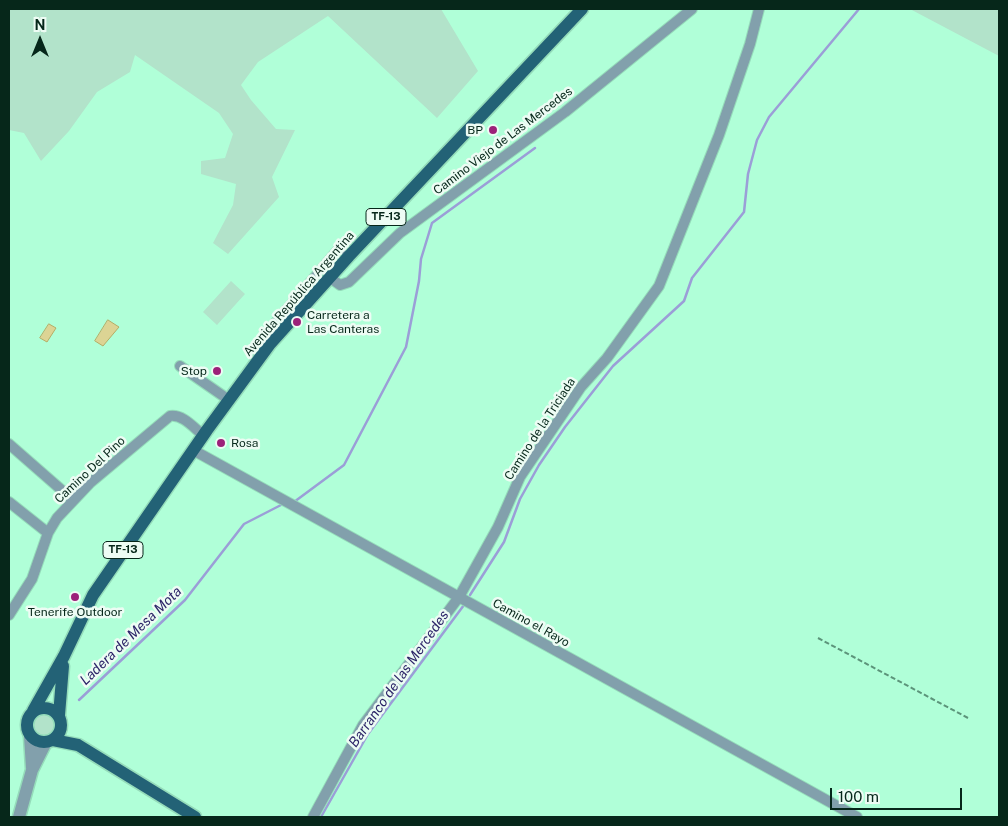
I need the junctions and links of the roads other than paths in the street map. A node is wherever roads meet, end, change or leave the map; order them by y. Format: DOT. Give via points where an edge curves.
graph roads {
  1 [pos="582,9"];
  2 [pos="692,9"];
  3 [pos="759,9"];
  4 [pos="349,256"];
  5 [pos="329,277"];
  6 [pos="264,333"];
  7 [pos="180,366"];
  8 [pos="229,400"];
  9 [pos="203,435"];
  10 [pos="9,444"];
  11 [pos="194,450"];
  12 [pos="73,500"];
  13 [pos="9,502"];
  14 [pos="48,533"];
  15 [pos="459,597"];
  16 [pos="9,615"];
  17 [pos="64,656"];
  18 [pos="33,711"];
  19 [pos="60,719"];
  20 [pos="30,736"];
  21 [pos="50,741"];
  22 [pos="78,745"];
  23 [pos="32,770"];
  24 [pos="19,817"];
  25 [pos="195,817"];
  26 [pos="313,817"];
  27 [pos="857,817"];
  1 -- 4 [label="main road, Avenida República Argentina / TF-13"];
  2 -- 5 [label="street, Camino Viejo de Las Mercedes" via="565,112 400,233 348,282 340,285"];
  3 -- 15 [label="street, Camino de la Triciada" via="719,135 659,286 607,358 580,387 520,477 498,527"];
  4 -- 5 [label="main road, Avenida República Argentina / TF-13"];
  4 -- 6 [label="lane" via="338,248"];
  5 -- 8 [label="main road, Avenida República Argentina / TF-13" via="270,344"];
  7 -- 8 [label="street"];
  8 -- 9 [label="main road, Avenida República Argentina / TF-13"];
  9 -- 11 [label="main road, Avenida República Argentina / TF-13"];
  9 -- 12 [label="street, Camino Del Pino" via="182,418 170,416"];
  10 -- 12 [label="street"];
  11 -- 15 [label="street, Camino el Rayo"];
  11 -- 17 [label="main road, Avenida República Argentina / TF-13" via="93,595"];
  12 -- 14 [label="street, Camino Del Pino"];
  13 -- 14 [label="street"];
  14 -- 16 [label="street, Camino Del Pino" via="32,579"];
  15 -- 26 [label="street, Camino de la Triciada" via="363,725"];
  15 -- 27 [label="street, Camino el Rayo"];
  17 -- 18 [label="main road, Avenida República Argentina / TF-13"];
  17 -- 19 [label="main road, Avenida República Argentina / TF-13"];
  18 -- 19 [label="main road" via="47,708"];
  18 -- 20 [label="main road, TF-13" via="27,720"];
  19 -- 21 [label="main road, TF-13" via="61,730"];
  19 -- 22 [label="main road"];
  20 -- 21 [label="main road" via="34,740"];
  20 -- 23 [label="street"];
  21 -- 22 [label="main road"];
  21 -- 23 [label="street"];
  22 -- 25 [label="main road"];
  23 -- 24 [label="street"];
}
